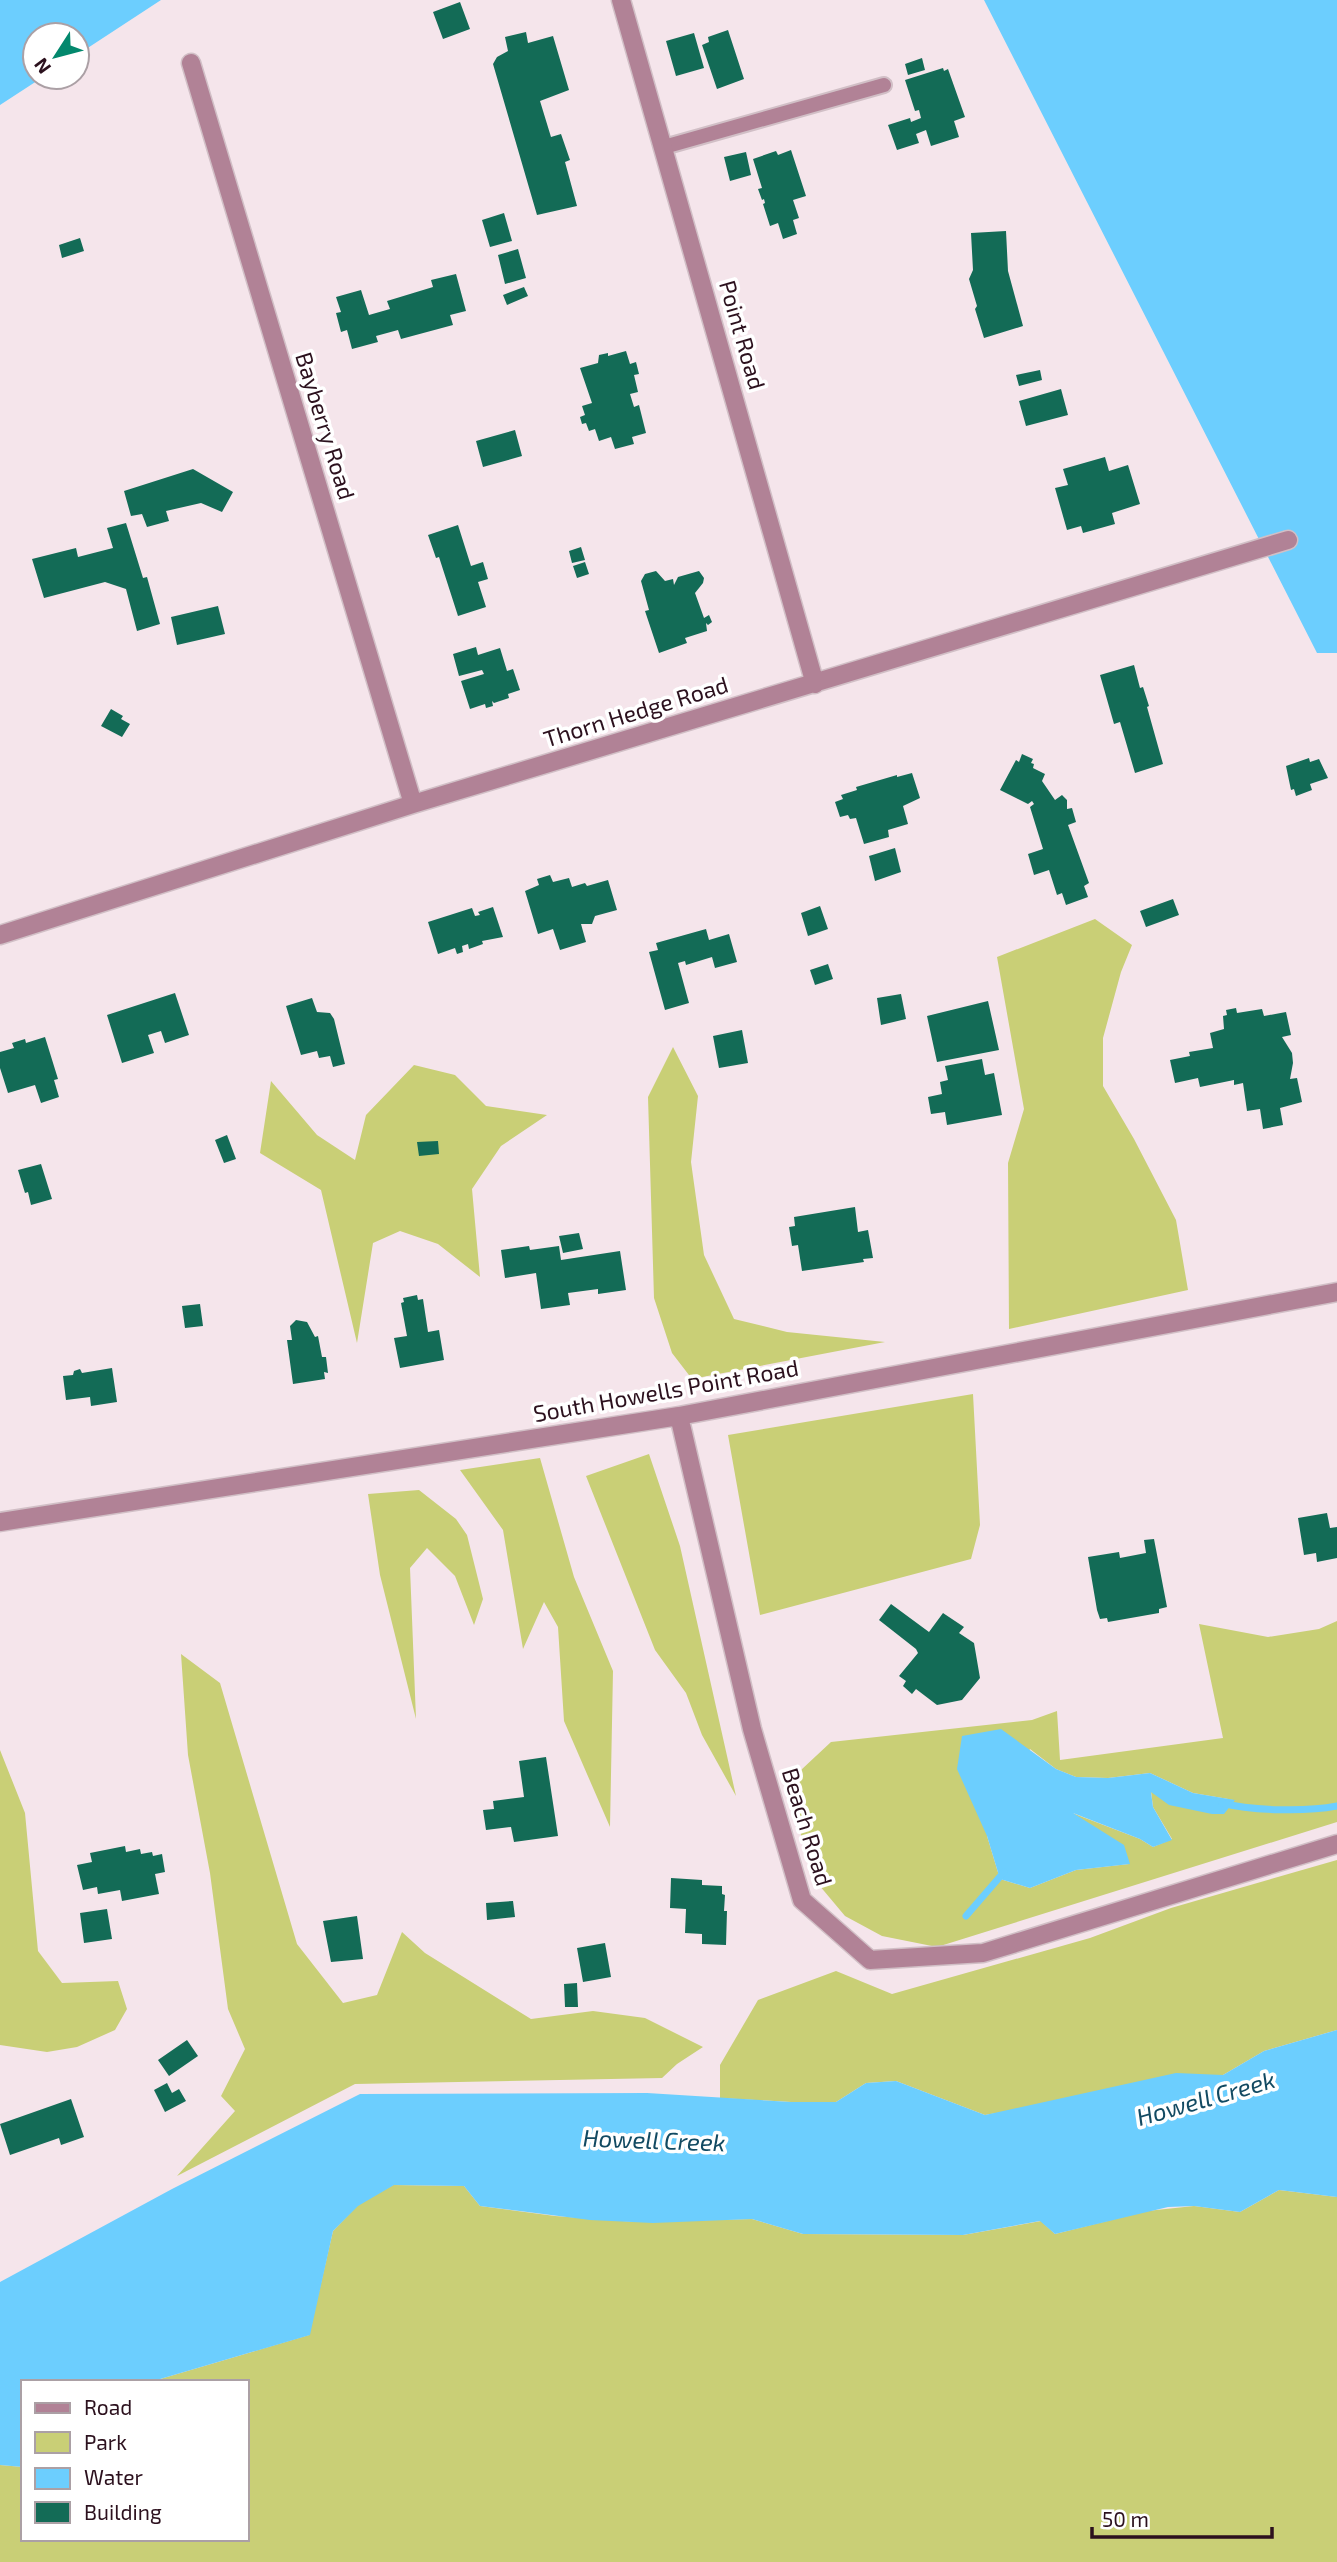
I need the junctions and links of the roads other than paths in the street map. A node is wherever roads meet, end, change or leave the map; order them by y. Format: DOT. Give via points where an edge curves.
graph roads {
  1 [pos="621,0"];
  2 [pos="191,63"];
  3 [pos="884,85"];
  4 [pos="664,147"];
  5 [pos="1288,540"];
  6 [pos="815,684"];
  7 [pos="413,804"];
  8 [pos="0,935"];
  9 [pos="1337,1292"];
  10 [pos="679,1416"];
  11 [pos="0,1522"];
  12 [pos="1337,1844"];
  1 -- 4 [label="street, Point Road"];
  2 -- 7 [label="street, Bayberry Road"];
  3 -- 4 [label="lane"];
  4 -- 6 [label="street, Point Road"];
  5 -- 6 [label="street, Thorn Hedge Road"];
  6 -- 7 [label="street, Thorn Hedge Road"];
  7 -- 8 [label="street, Thorn Hedge Road"];
  9 -- 10 [label="street, South Howells Point Road"];
  10 -- 11 [label="street, South Howells Point Road"];
  10 -- 12 [label="street, Beach Road" via="752,1729 802,1900 870,1960 984,1954"];
}
